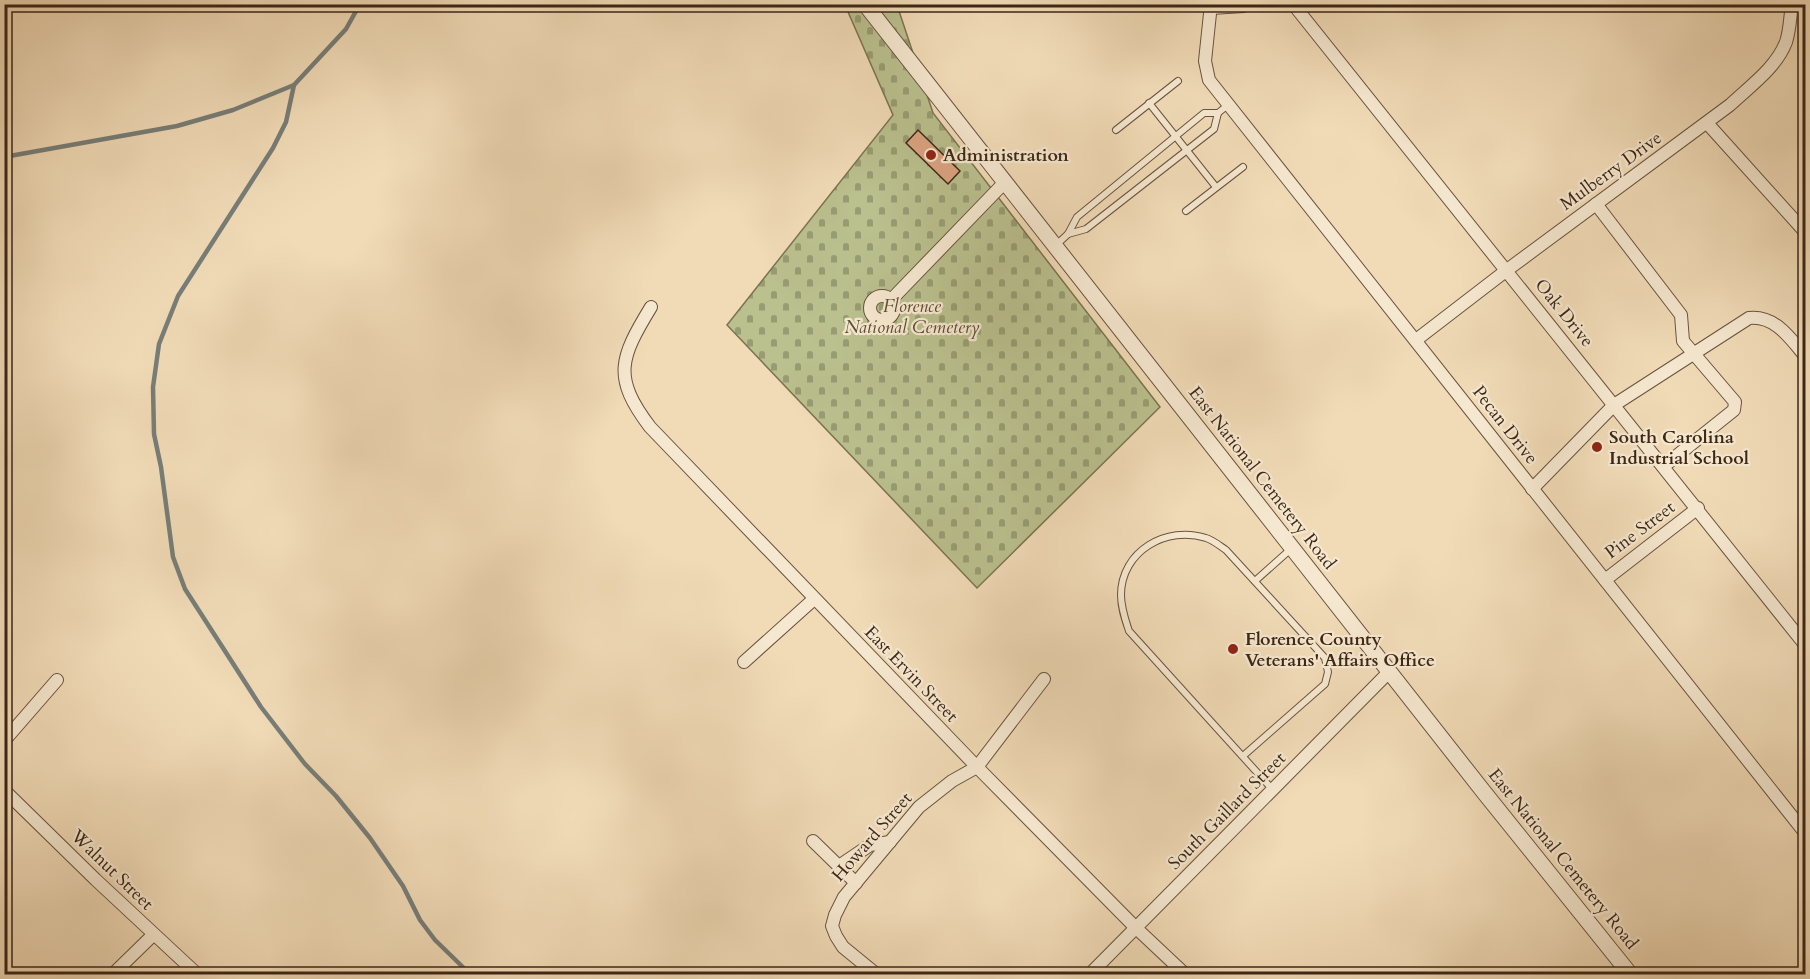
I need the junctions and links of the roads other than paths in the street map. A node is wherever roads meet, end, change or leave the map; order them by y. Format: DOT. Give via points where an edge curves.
graph roads {
  1 [pos="865,4"];
  2 [pos="1251,4"];
  3 [pos="1293,4"];
  4 [pos="1792,4"];
  5 [pos="1210,8"];
  6 [pos="1178,81"];
  7 [pos="1149,103"];
  8 [pos="1223,109"];
  9 [pos="1707,123"];
  10 [pos="1116,130"];
  11 [pos="1176,136"];
  12 [pos="1187,150"];
  13 [pos="1243,166"];
  14 [pos="1004,183"];
  15 [pos="1216,187"];
  16 [pos="1596,204"];
  17 [pos="1186,211"];
  18 [pos="1806,233"];
  19 [pos="1068,234"];
  20 [pos="1054,246"];
  21 [pos="1507,270"];
  22 [pos="891,300"];
  23 [pos="651,307"];
  24 [pos="1416,340"];
  25 [pos="1694,354"];
  26 [pos="1806,357"];
  27 [pos="1614,405"];
  28 [pos="1664,466"];
  29 [pos="1532,489"];
  30 [pos="1698,508"];
  31 [pos="1292,548"];
  32 [pos="1605,580"];
  33 [pos="1255,581"];
  34 [pos="814,599"];
  35 [pos="1806,646"];
  36 [pos="744,662"];
  37 [pos="1389,672"];
  38 [pos="57,680"];
  39 [pos="1044,680"];
  40 [pos="4,741"];
  41 [pos="1243,756"];
  42 [pos="977,767"];
  43 [pos="4,790"];
  44 [pos="1274,790"];
  45 [pos="1806,834"];
  46 [pos="813,841"];
  47 [pos="890,842"];
  48 [pos="839,866"];
  49 [pos="856,883"];
  50 [pos="1135,927"];
  51 [pos="153,935"];
  52 [pos="1628,974"];
  53 [pos="113,975"];
  54 [pos="197,975"];
  55 [pos="876,975"];
  56 [pos="1090,975"];
  57 [pos="1185,975"];
  1 -- 14 [label="street, East National Cemetery Road"];
  2 -- 5 [label="lane" via="1244,9"];
  3 -- 21 [label="street, Oak Drive"];
  4 -- 9 [label="street, Mulberry Drive" via="1787,40 1777,59"];
  5 -- 8 [label="street, Pecan Drive" via="1206,71"];
  6 -- 7 [label="lane"];
  7 -- 10 [label="lane"];
  7 -- 11 [label="lane"];
  8 -- 11 [label="lane" via="1204,113"];
  8 -- 12 [label="lane" via="1214,129"];
  8 -- 24 [label="street, Pecan Drive"];
  9 -- 16 [label="street, Mulberry Drive"];
  9 -- 18 [label="street"];
  11 -- 12 [label="lane"];
  11 -- 19 [label="lane" via="1077,217"];
  12 -- 15 [label="lane"];
  12 -- 19 [label="lane" via="1086,229"];
  13 -- 15 [label="lane"];
  14 -- 20 [label="street, East National Cemetery Road"];
  14 -- 22 [label="street"];
  15 -- 17 [label="lane"];
  16 -- 21 [label="street, Mulberry Drive"];
  16 -- 25 [label="street" via="1681,315 1683,341"];
  19 -- 20 [label="lane"];
  20 -- 31 [label="street, East National Cemetery Road"];
  21 -- 24 [label="street, Mulberry Drive"];
  21 -- 27 [label="street, Oak Drive"];
  23 -- 34 [label="street, East Ervin Street" via="624,362 628,394 650,427"];
  24 -- 29 [label="street, Pecan Drive"];
  25 -- 26 [label="street" via="1749,318 1760,317 1776,323"];
  25 -- 27 [label="street"];
  25 -- 28 [label="street" via="1735,402 1734,410"];
  27 -- 28 [label="street, Oak Drive"];
  27 -- 29 [label="street"];
  28 -- 30 [label="street, Oak Drive"];
  29 -- 32 [label="street, Pecan Drive"];
  30 -- 32 [label="street, Pine Street"];
  30 -- 35 [label="street, Oak Drive"];
  31 -- 33 [label="lane"];
  31 -- 37 [label="street, East National Cemetery Road"];
  32 -- 45 [label="street, Pecan Drive"];
  33 -- 41 [label="lane" via="1324,658 1328,672 1325,684"];
  33 -- 41 [label="lane" via="1226,550 1208,538 1171,535 1140,551 1129,564 1121,594 1129,631"];
  34 -- 36 [label="street"];
  34 -- 42 [label="street, East Ervin Street"];
  37 -- 44 [label="street, South Gaillard Street"];
  37 -- 52 [label="street, East National Cemetery Road"];
  38 -- 40 [label="street"];
  39 -- 42 [label="street, Howard Street"];
  41 -- 44 [label="lane"];
  42 -- 47 [label="street, Howard Street" via="919,807"];
  42 -- 50 [label="street, East Ervin Street"];
  43 -- 51 [label="street, Walnut Street"];
  44 -- 50 [label="street, South Gaillard Street"];
  46 -- 48 [label="street"];
  47 -- 48 [label="street" via="870,845"];
  47 -- 49 [label="street, Howard Street"];
  48 -- 49 [label="street"];
  49 -- 55 [label="street, Howard Street" via="844,897 832,926 843,947"];
  50 -- 56 [label="street, South Gaillard Street"];
  50 -- 57 [label="street, East Ervin Street"];
  51 -- 53 [label="street"];
  51 -- 54 [label="street, Walnut Street"];
}
